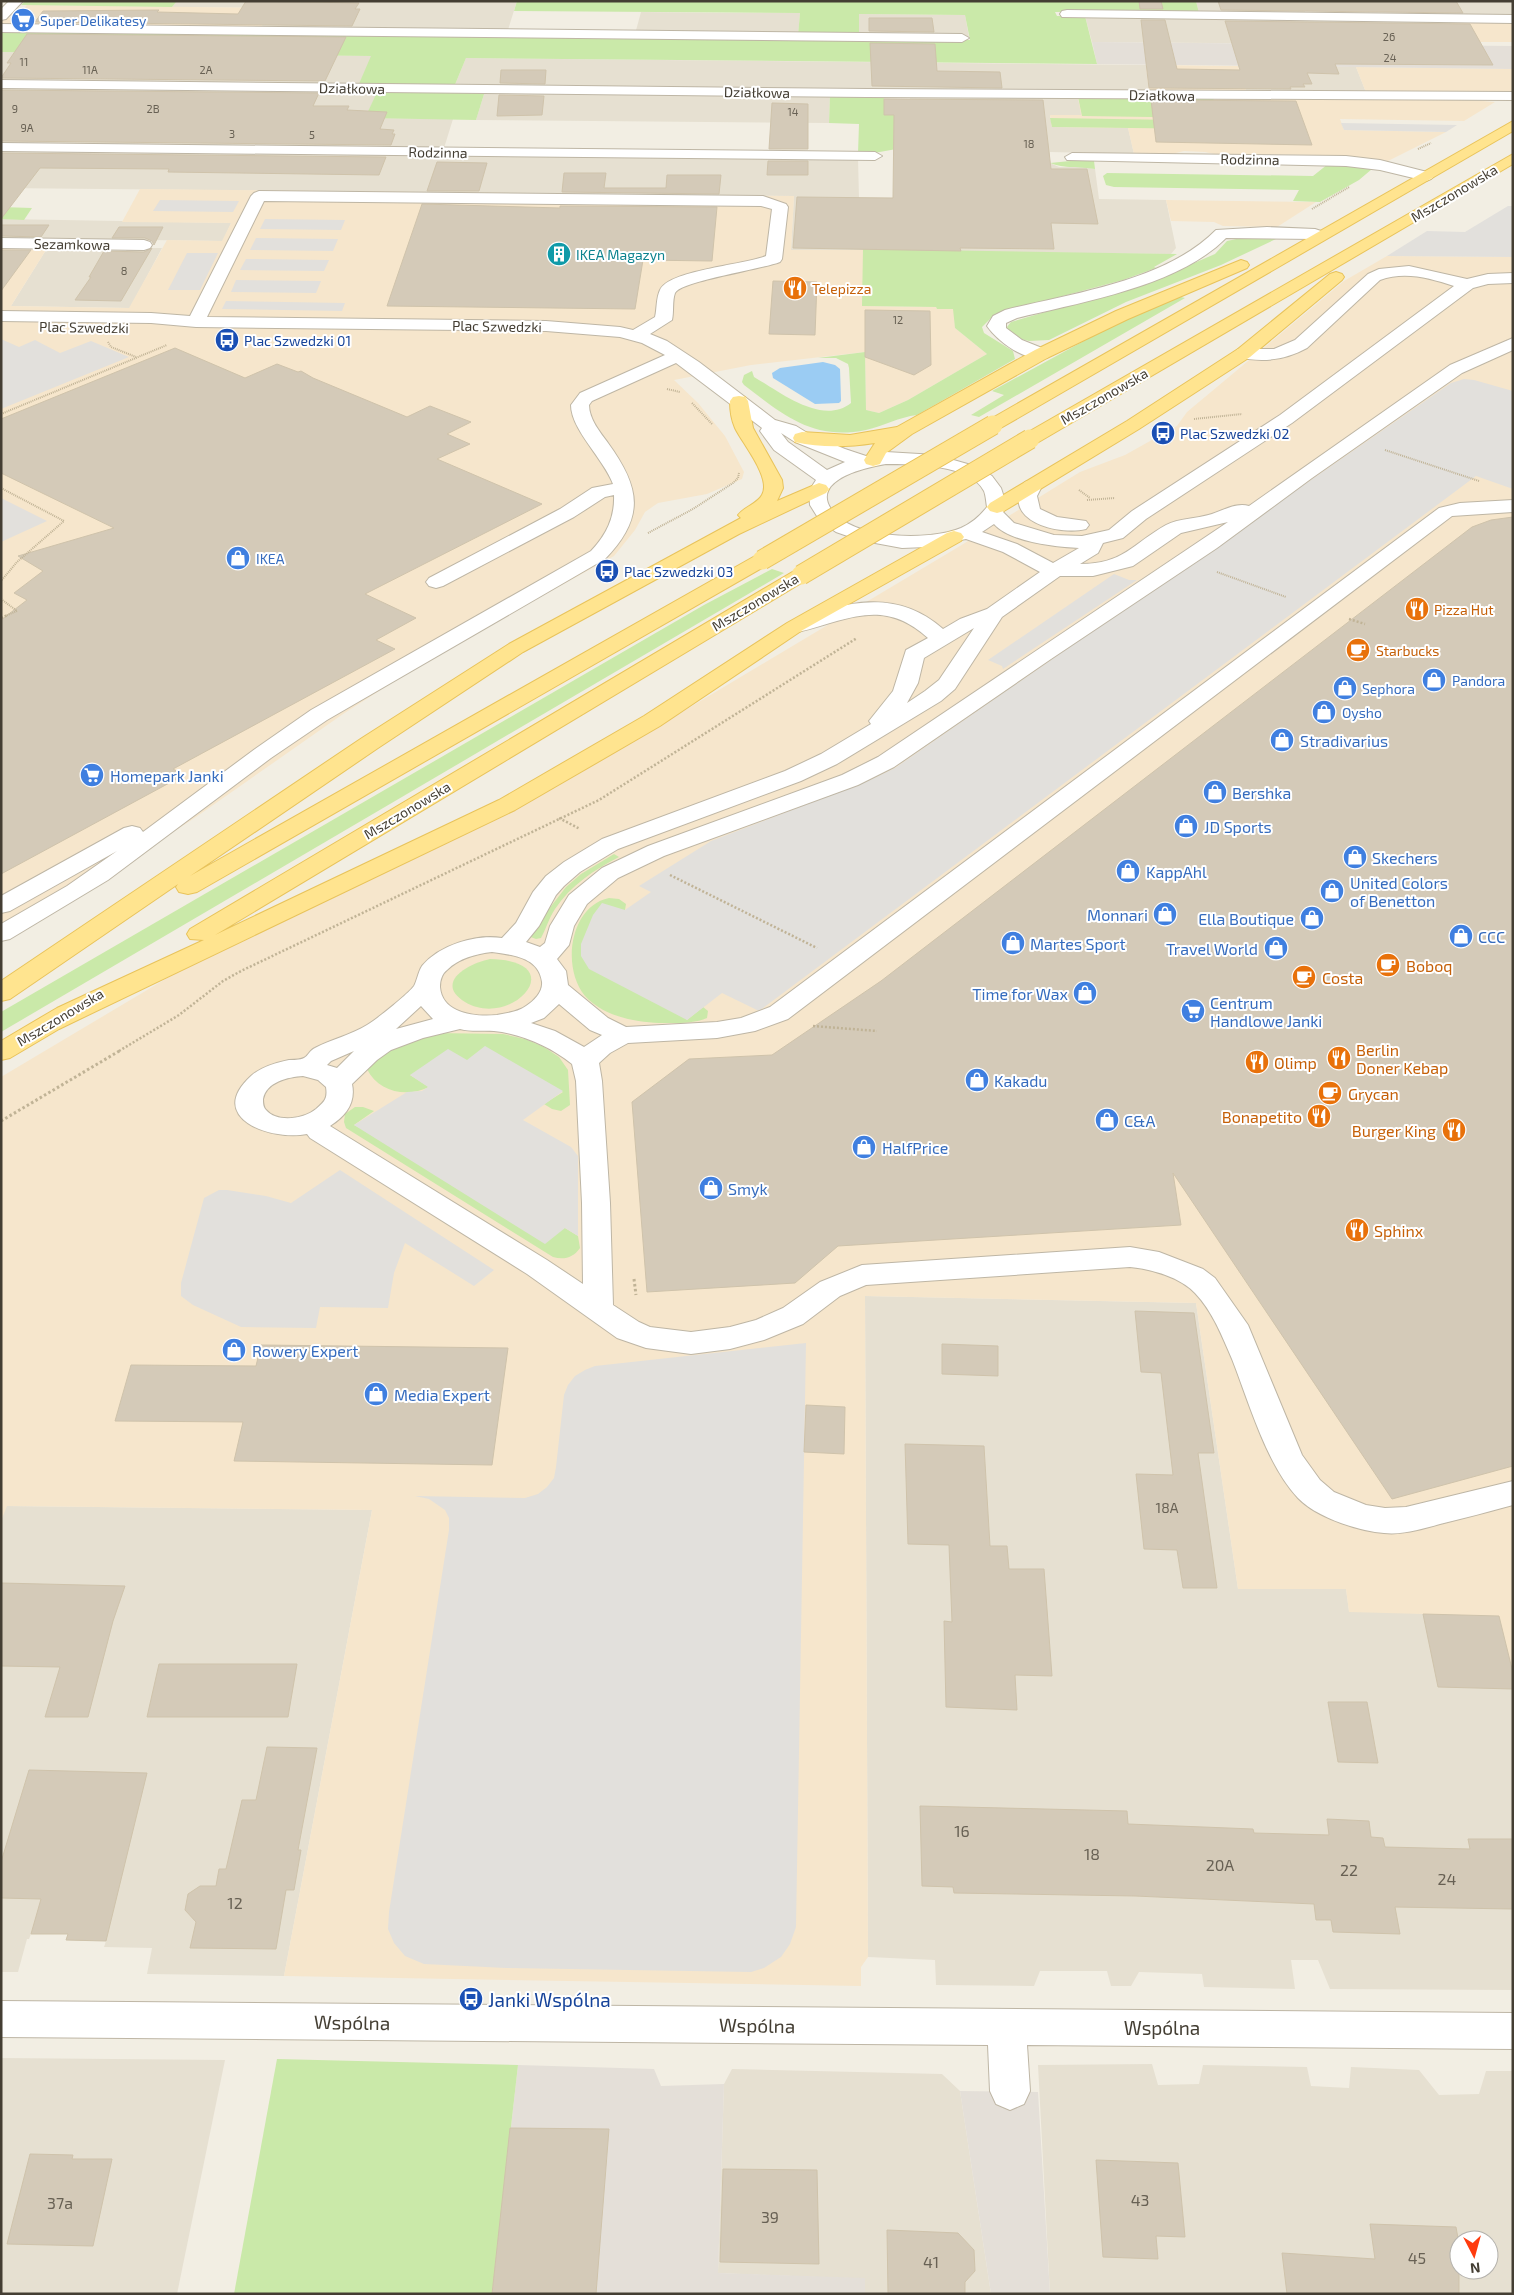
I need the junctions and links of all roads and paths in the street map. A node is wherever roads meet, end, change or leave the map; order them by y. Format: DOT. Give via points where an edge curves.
graph roads {
  1 [pos="17,1"];
  2 [pos="1068,14"];
  3 [pos="1,16"];
  4 [pos="1513,18"];
  5 [pos="1,28"];
  6 [pos="962,38"];
  7 [pos="1,84"];
  8 [pos="1513,96"];
  9 [pos="1513,125"];
  10 [pos="1,147"];
  11 [pos="875,156"];
  12 [pos="1072,158"];
  13 [pos="1508,163"];
  14 [pos="1426,176"];
  15 [pos="1350,219"];
  16 [pos="1394,228"];
  17 [pos="1315,234"];
  18 [pos="1,243"];
  19 [pos="144,244"];
  20 [pos="1513,278"];
  21 [pos="1513,284"];
  22 [pos="1464,287"];
  23 [pos="1,316"];
  24 [pos="196,322"];
  25 [pos="1,326"];
  26 [pos="635,336"];
  27 [pos="108,341"];
  28 [pos="174,342"];
  29 [pos="1513,344"];
  30 [pos="1244,353"];
  31 [pos="1041,354"];
  32 [pos="677,356"];
  33 [pos="136,358"];
  34 [pos="659,386"];
  35 [pos="682,393"];
  36 [pos="686,397"];
  37 [pos="739,401"];
  38 [pos="1,414"];
  39 [pos="1244,414"];
  40 [pos="1188,419"];
  41 [pos="769,424"];
  42 [pos="905,430"];
  43 [pos="717,432"];
  44 [pos="802,438"];
  45 [pos="1354,440"];
  46 [pos="869,461"];
  47 [pos="739,471"];
  48 [pos="1483,482"];
  49 [pos="823,484"];
  50 [pos="1032,486"];
  51 [pos="1,488"];
  52 [pos="623,488"];
  53 [pos="1282,491"];
  54 [pos="1513,506"];
  55 [pos="995,510"];
  56 [pos="1139,515"];
  57 [pos="732,530"];
  58 [pos="645,535"];
  59 [pos="960,535"];
  60 [pos="1094,541"];
  61 [pos="1055,570"];
  62 [pos="1,581"];
  63 [pos="436,582"];
  64 [pos="1,599"];
  65 [pos="994,613"];
  66 [pos="1,618"];
  67 [pos="794,627"];
  68 [pos="858,637"];
  69 [pos="941,638"];
  70 [pos="863,739"];
  71 [pos="220,784"];
  72 [pos="667,873"];
  73 [pos="1,906"];
  74 [pos="1,934"];
  75 [pos="509,945"];
  76 [pos="544,958"];
  77 [pos="845,962"];
  78 [pos="427,988"];
  79 [pos="556,988"];
  80 [pos="1,993"];
  81 [pos="458,1021"];
  82 [pos="756,1022"];
  83 [pos="51,1023"];
  84 [pos="495,1024"];
  85 [pos="877,1031"];
  86 [pos="623,1035"];
  87 [pos="1,1052"];
  88 [pos="585,1061"];
  89 [pos="309,1068"];
  90 [pos="338,1082"];
  91 [pos="1,1121"];
  92 [pos="313,1123"];
  93 [pos="598,1309"];
  94 [pos="1513,1493"];
  95 [pos="1,2019"];
  96 [pos="1007,2028"];
  97 [pos="1513,2032"];
  98 [pos="1010,2092"];
  1 -- 3 [label="street"];
  2 -- 4 [label="street"];
  5 -- 6 [label="street"];
  7 -- 8 [label="street, Działkowa"];
  9 -- 14 [label="main road, Mszczonowska"];
  10 -- 11 [label="street, Rodzinna"];
  12 -- 14 [label="street, Rodzinna" via="1346,161"];
  13 -- 16 [label="main road, Mszczonowska"];
  14 -- 15 [label="main road, Mszczonowska"];
  15 -- 17 [label="main road"];
  15 -- 80 [label="main road, Mszczonowska, bridge" via="762,560"];
  16 -- 30 [label="main road"];
  16 -- 83 [label="main road, Mszczonowska, bridge" via="801,574"];
  17 -- 31 [label="main road" via="1122,315"];
  17 -- 31 [label="street" via="1222,233 1210,247 1165,271 999,320 998,331 1018,346"];
  18 -- 19 [label="street, Sezamkowa"];
  20 -- 22 [label="street" via="1488,279"];
  21 -- 22 [label="street"];
  22 -- 30 [label="street" via="1425,273 1384,272 1374,277 1301,344 1288,352 1270,356"];
  22 -- 56 [label="street" via="1286,419"];
  23 -- 24 [label="street, Plac Szwedzki" via="151,318"];
  24 -- 25 [label="street, Plac Szwedzki" via="142,327"];
  24 -- 26 [label="street, Plac Szwedzki" via="546,326"];
  24 -- 26 [label="street" via="259,196 763,201 780,207 774,259 764,265 704,274 672,285 667,290 663,320"];
  26 -- 32 [label="street, Plac Szwedzki" via="660,345"];
  27 -- 33 [label="path" via="111,347"];
  28 -- 33 [label="path"];
  29 -- 45 [label="street" via="1464,364"];
  30 -- 50 [label="main road"];
  31 -- 42 [label="main road"];
  32 -- 37 [label="street, Plac Szwedzki"];
  32 -- 52 [label="street" via="586,397 580,405 580,414 619,474"];
  33 -- 38 [label="path"];
  34 -- 35 [label="path"];
  36 -- 43 [label="path"];
  37 -- 41 [label="street, Plac Szwedzki"];
  37 -- 57 [label="main road" via="744,429 774,486 771,497"];
  39 -- 40 [label="path"];
  41 -- 44 [label="street"];
  41 -- 49 [label="street" via="769,431 781,446"];
  42 -- 44 [label="main road" via="863,440"];
  42 -- 46 [label="main road"];
  44 -- 46 [label="street"];
  45 -- 48 [label="path"];
  45 -- 53 [label="street"];
  46 -- 49 [label="street" via="839,471"];
  46 -- 55 [label="street" via="925,459 961,467 992,488 996,494"];
  47 -- 58 [label="path" via="733,483"];
  49 -- 57 [label="main road"];
  49 -- 59 [label="street" via="818,503 826,516 855,533 896,541 926,541"];
  50 -- 55 [label="main road"];
  50 -- 56 [label="street" via="1027,494 1029,507 1037,516 1053,522 1097,524"];
  51 -- 62 [label="path" via="64,521 17,562"];
  52 -- 63 [label="street" via="599,492 567,513"];
  52 -- 71 [label="street" via="621,524 616,535 598,555 359,691"];
  53 -- 61 [label="street" via="1234,514 1175,528 1117,566"];
  53 -- 76 [label="street" via="1210,544 886,762 850,780 656,851 610,873 578,900 564,920 557,945"];
  54 -- 77 [label="street" via="1446,512"];
  55 -- 59 [label="street" via="983,524"];
  55 -- 60 [label="street" via="1007,526 1042,539"];
  56 -- 60 [label="street" via="1116,534"];
  57 -- 80 [label="main road" via="516,648"];
  59 -- 61 [label="street" via="1010,548"];
  59 -- 67 [label="main road"];
  60 -- 61 [label="street" via="1091,549"];
  61 -- 65 [label="street"];
  64 -- 66 [label="path" via="17,611"];
  65 -- 69 [label="street"];
  65 -- 70 [label="street" via="946,684 933,696"];
  67 -- 69 [label="street" via="848,609 882,607 909,614"];
  67 -- 83 [label="main road" via="652,721 507,805"];
  68 -- 91 [label="path" via="626,785 241,971 179,1015"];
  69 -- 70 [label="street" via="914,655 912,675 897,703"];
  70 -- 75 [label="street" via="792,776 618,841 586,858 545,892 527,926"];
  71 -- 73 [label="street"];
  71 -- 74 [label="street" via="98,876"];
  72 -- 77 [label="path"];
  75 -- 76 [label="street"];
  75 -- 78 [label="street" via="475,946 446,958 429,977"];
  76 -- 79 [label="street" via="556,977"];
  77 -- 82 [label="street" via="779,1012"];
  78 -- 81 [label="street" via="435,1006"];
  78 -- 89 [label="street" via="378,1031 322,1055"];
  79 -- 84 [label="street" via="541,1008"];
  79 -- 86 [label="street" via="599,1024"];
  81 -- 84 [label="street"];
  81 -- 90 [label="street" via="404,1035 375,1048"];
  82 -- 85 [label="path"];
  82 -- 86 [label="street" via="717,1030"];
  83 -- 87 [label="main road, Mszczonowska"];
  84 -- 88 [label="street" via="547,1036"];
  86 -- 88 [label="street"];
  88 -- 93 [label="street" via="596,1194"];
  89 -- 90 [label="street" via="330,1074"];
  89 -- 92 [label="street" via="289,1068 263,1079 254,1087 249,1107 253,1114 271,1125 297,1127"];
  90 -- 92 [label="street" via="342,1091 340,1101 334,1110"];
  92 -- 93 [label="street" via="320,1132 537,1267"];
  93 -- 94 [label="street" via="628,1330 646,1337 691,1343 730,1338 778,1323 830,1289 862,1275 1114,1258 1149,1259 1193,1276 1205,1285 1225,1310 1288,1460 1309,1490 1323,1501 1362,1517 1385,1521 1406,1520"];
  95 -- 96 [label="street, Wspólna"];
  96 -- 97 [label="street, Wspólna"];
  96 -- 98 [label="street"];
}
